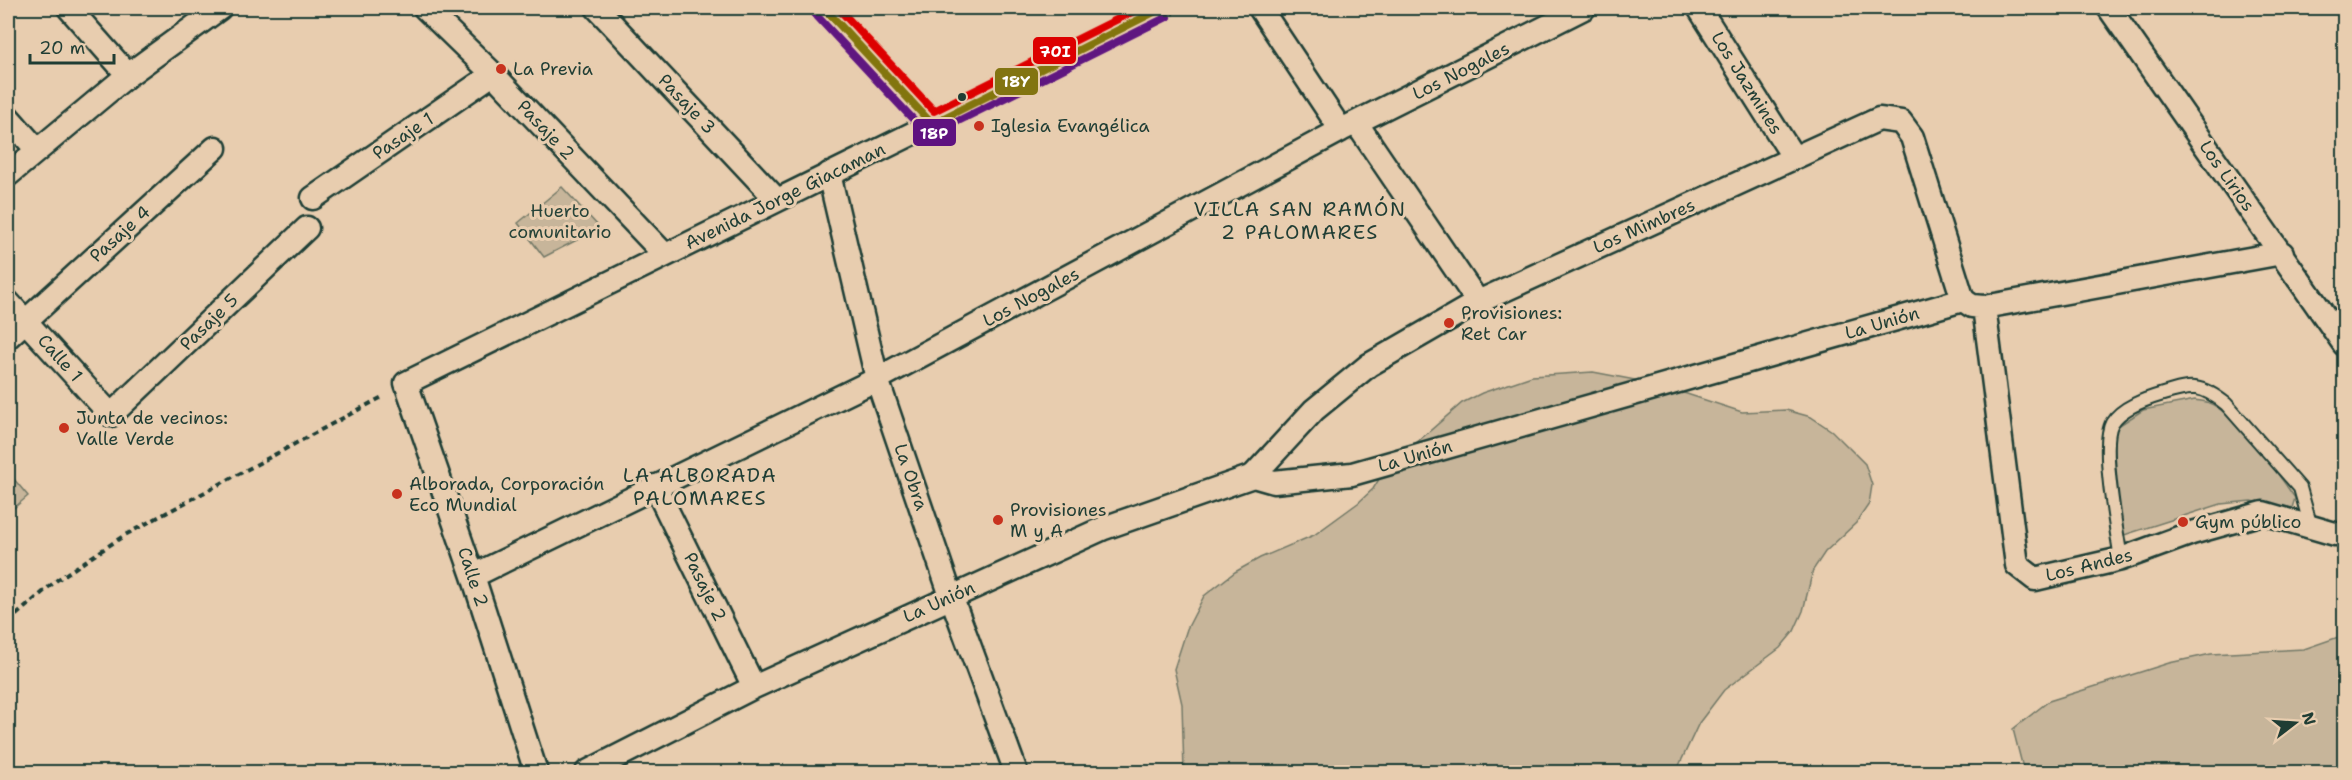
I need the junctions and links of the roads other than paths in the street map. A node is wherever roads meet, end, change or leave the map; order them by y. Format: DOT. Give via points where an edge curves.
graph roads {
  1 [pos="69,8"];
  2 [pos="220,8"];
  3 [pos="425,8"];
  4 [pos="597,8"];
  5 [pos="824,8"];
  6 [pos="1162,8"];
  7 [pos="1260,8"];
  8 [pos="1584,8"];
  9 [pos="1699,8"];
  10 [pos="2109,8"];
  11 [pos="493,74"];
  12 [pos="128,75"];
  13 [pos="8,117"];
  14 [pos="932,124"];
  15 [pos="1349,127"];
  16 [pos="215,148"];
  17 [pos="37,150"];
  18 [pos="1794,158"];
  19 [pos="829,174"];
  20 [pos="8,175"];
  21 [pos="313,198"];
  22 [pos="777,200"];
  23 [pos="307,228"];
  24 [pos="2282,253"];
  25 [pos="665,255"];
  26 [pos="1963,300"];
  27 [pos="8,302"];
  28 [pos="1478,302"];
  29 [pos="1984,307"];
  30 [pos="26,320"];
  31 [pos="8,337"];
  32 [pos="2344,344"];
  33 [pos="877,379"];
  34 [pos="399,387"];
  35 [pos="111,415"];
  36 [pos="1253,476"];
  37 [pos="655,486"];
  38 [pos="2312,527"];
  39 [pos="2344,534"];
  40 [pos="2121,559"];
  41 [pos="473,576"];
  42 [pos="951,596"];
  43 [pos="754,687"];
  44 [pos="536,772"];
  45 [pos="587,772"];
  46 [pos="1016,772"];
  1 -- 12 [label="street"];
  2 -- 12 [label="street"];
  3 -- 11 [label="street, Pasaje 2"];
  4 -- 22 [label="street, Pasaje 3"];
  5 -- 14 [label="street"];
  6 -- 14 [label="street, Avenida Jorge Giacaman"];
  7 -- 15 [label="street"];
  8 -- 15 [label="street, Los Nogales"];
  9 -- 18 [label="street, Los Jazmines"];
  10 -- 24 [label="street, Los Lirios"];
  11 -- 21 [label="street, Pasaje 1"];
  11 -- 25 [label="street, Pasaje 2"];
  12 -- 17 [label="street"];
  13 -- 17 [label="street"];
  14 -- 19 [label="street, Avenida Jorge Giacaman"];
  15 -- 28 [label="street"];
  15 -- 33 [label="street, Los Nogales"];
  16 -- 30 [label="street, Pasaje 4"];
  17 -- 20 [label="street"];
  18 -- 26 [label="street, Los Mimbres" via="1880,119 1901,122 1912,137"];
  18 -- 28 [label="street, Los Mimbres"];
  19 -- 22 [label="street, Avenida Jorge Giacaman"];
  19 -- 33 [label="street, La Obra"];
  22 -- 25 [label="street, Avenida Jorge Giacaman"];
  23 -- 35 [label="street, Pasaje 5"];
  24 -- 29 [label="street"];
  24 -- 32 [label="street, Los Lirios"];
  25 -- 34 [label="street, Avenida Jorge Giacaman"];
  26 -- 29 [label="street"];
  26 -- 36 [label="street, La Unión" via="1352,474 1274,482"];
  27 -- 30 [label="street, Calle 1"];
  28 -- 36 [label="street, Los Mimbres" via="1369,365 1314,410"];
  29 -- 40 [label="street, Los Andes" via="2017,565 2035,579"];
  30 -- 31 [label="street, Pasaje 4"];
  30 -- 35 [label="street, Calle 1"];
  33 -- 37 [label="street, Los Nogales"];
  33 -- 42 [label="street, La Obra"];
  34 -- 41 [label="street, Calle 2"];
  36 -- 42 [label="street, La Unión" via="1104,528"];
  37 -- 41 [label="street, Los Nogales"];
  37 -- 43 [label="street, Pasaje 2"];
  38 -- 39 [label="street, Los Andes"];
  38 -- 40 [label="street, Los Andes" via="2263,513"];
  38 -- 40 [label="lane" via="2300,488 2226,404 2195,386 2142,402 2116,417 2111,425 2108,457"];
  41 -- 44 [label="street, Calle 2"];
  42 -- 43 [label="street, La Unión"];
  42 -- 46 [label="street, La Obra"];
  43 -- 45 [label="street, La Unión"];
}
